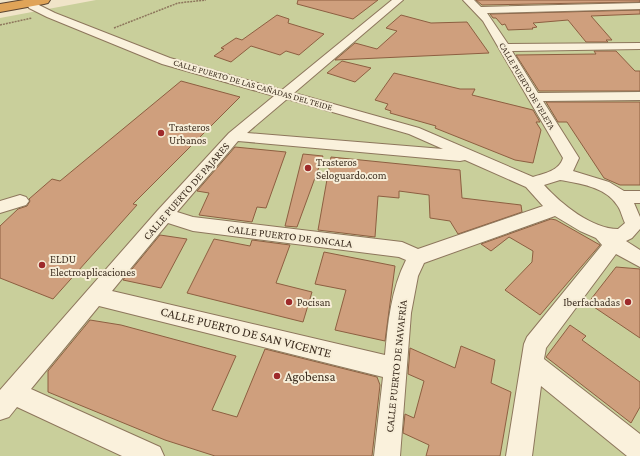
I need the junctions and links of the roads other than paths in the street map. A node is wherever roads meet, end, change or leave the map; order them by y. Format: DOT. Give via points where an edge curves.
graph roads {
  1 [pos="398,0"];
  2 [pos="468,0"];
  3 [pos="39,3"];
  4 [pos="640,6"];
  5 [pos="0,8"];
  6 [pos="478,10"];
  7 [pos="640,46"];
  8 [pos="504,48"];
  9 [pos="285,94"];
  10 [pos="640,96"];
  11 [pos="533,97"];
  12 [pos="234,136"];
  13 [pos="474,157"];
  14 [pos="559,174"];
  15 [pos="532,183"];
  16 [pos="620,196"];
  17 [pos="640,197"];
  18 [pos="20,201"];
  19 [pos="0,207"];
  20 [pos="556,208"];
  21 [pos="164,216"];
  22 [pos="622,230"];
  23 [pos="417,257"];
  24 [pos="640,258"];
  25 [pos="95,296"];
  26 [pos="533,365"];
  27 [pos="395,371"];
  28 [pos="6,401"];
  29 [pos="640,450"];
  30 [pos="151,456"];
  31 [pos="387,456"];
  32 [pos="519,456"];
  1 -- 9 [label="street, CALLE PUERTO DE PAJARES"];
  2 -- 6 [label="street, CALLE PUERTO DE VELETA"];
  3 -- 5 [label="highway"];
  3 -- 9 [label="street, CALLE PUERTO DE LAS CAÑADAS DEL TEIDE" via="51,15 166,61"];
  4 -- 6 [label="street"];
  6 -- 8 [label="street, CALLE PUERTO DE VELETA" via="487,19"];
  7 -- 8 [label="street"];
  8 -- 11 [label="street, CALLE PUERTO DE VELETA"];
  9 -- 12 [label="street, CALLE PUERTO DE PAJARES"];
  9 -- 13 [label="street, CALLE PUERTO DE LAS CAÑADAS DEL TEIDE" via="414,131"];
  10 -- 11 [label="street"];
  11 -- 14 [label="street, CALLE PUERTO DE VELETA" via="571,158 568,167"];
  12 -- 13 [label="street, CALLE PUERTO DE LAS CAÑADAS DEL TEIDE"];
  12 -- 21 [label="street, CALLE PUERTO DE PAJARES"];
  13 -- 15 [label="street, CALLE PUERTO DE LAS CAÑADAS DEL TEIDE"];
  14 -- 15 [label="street"];
  14 -- 16 [label="street" via="593,181"];
  15 -- 20 [label="street"];
  16 -- 17 [label="street"];
  16 -- 22 [label="street" via="626,206"];
  18 -- 19 [label="street"];
  20 -- 22 [label="street"];
  20 -- 23 [label="street"];
  21 -- 23 [label="street, CALLE PUERTO DE ONCALA" via="193,224 402,250"];
  21 -- 25 [label="street, CALLE PUERTO DE PAJARES"];
  22 -- 24 [label="street"];
  22 -- 26 [label="street" via="535,344"];
  23 -- 27 [label="street, CALLE PUERTO DE NAVAFRÍA" via="408,276 400,313"];
  25 -- 27 [label="street, CALLE PUERTO DE SAN VICENTE" via="382,365"];
  25 -- 28 [label="street, CALLE PUERTO DE PAJARES"];
  26 -- 29 [label="street"];
  26 -- 32 [label="street"];
  27 -- 31 [label="street, CALLE PUERTO DE NAVAFRÍA"];
  28 -- 30 [label="street"];
}
